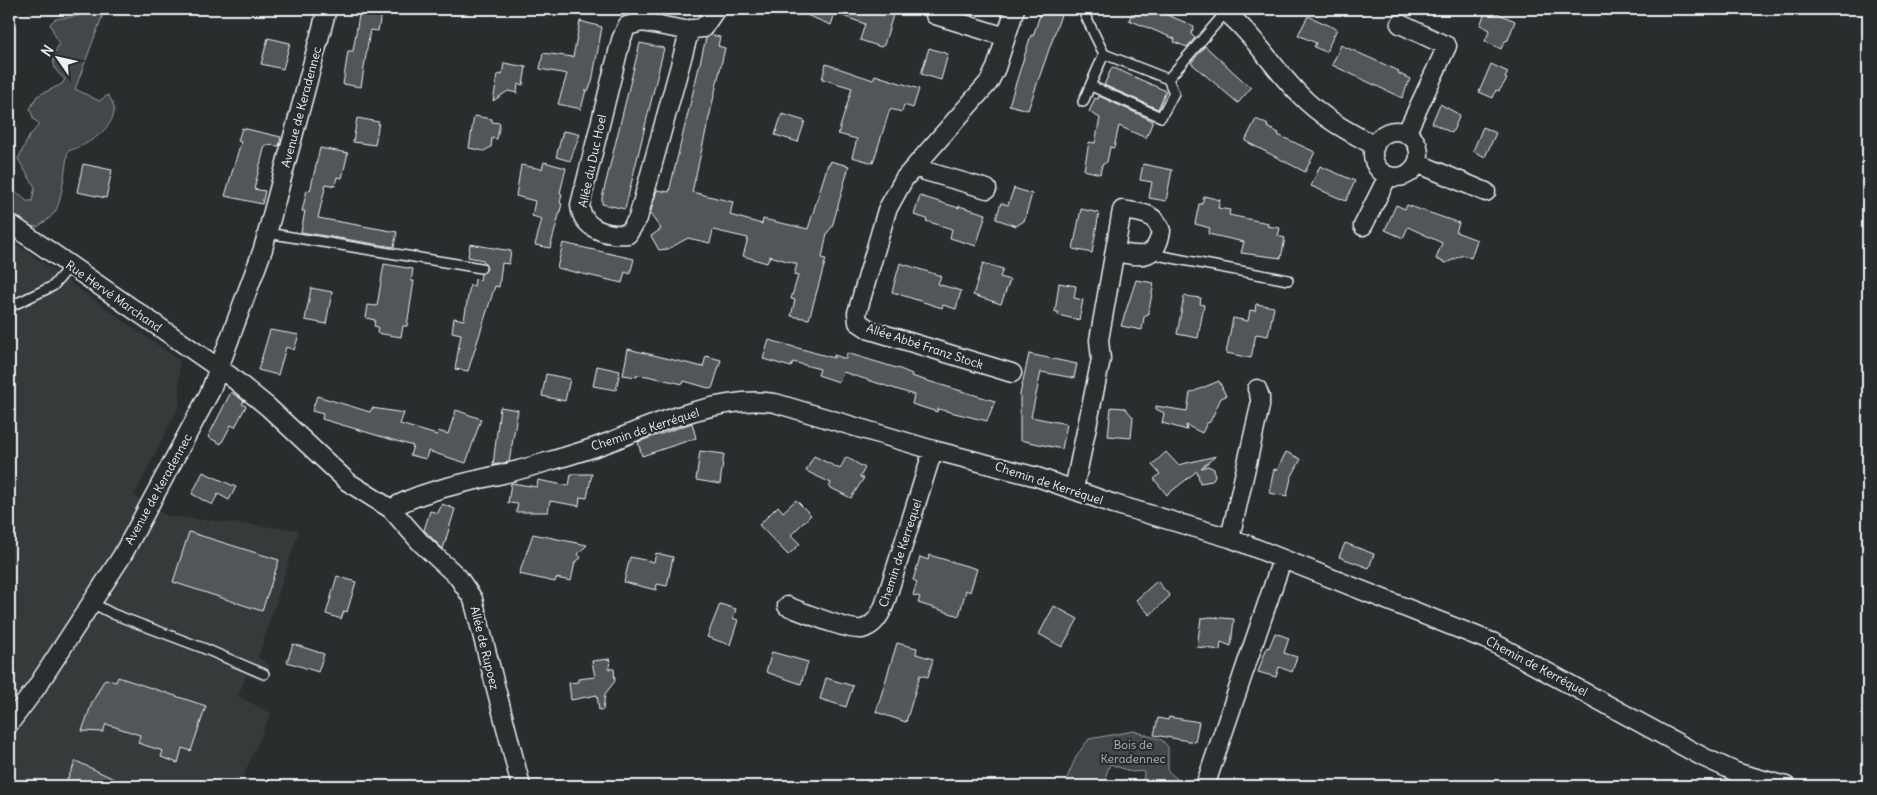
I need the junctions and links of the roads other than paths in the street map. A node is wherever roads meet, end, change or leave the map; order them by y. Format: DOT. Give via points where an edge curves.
graph roads {
  1 [pos="326,9"];
  2 [pos="716,9"];
  3 [pos="1015,9"];
  4 [pos="1082,9"];
  5 [pos="1232,12"];
  6 [pos="936,15"];
  7 [pos="1400,24"];
  8 [pos="690,29"];
  9 [pos="1006,37"];
  10 [pos="1104,54"];
  11 [pos="1168,79"];
  12 [pos="1091,86"];
  13 [pos="1083,102"];
  14 [pos="1406,134"];
  15 [pos="1375,146"];
  16 [pos="1417,163"];
  17 [pos="916,166"];
  18 [pos="1388,176"];
  19 [pos="987,189"];
  20 [pos="1486,192"];
  21 [pos="9,222"];
  22 [pos="1363,226"];
  23 [pos="267,233"];
  24 [pos="1153,251"];
  25 [pos="1115,252"];
  26 [pos="70,266"];
  27 [pos="482,268"];
  28 [pos="1288,280"];
  29 [pos="9,306"];
  30 [pos="219,369"];
  31 [pos="1012,373"];
  32 [pos="1256,389"];
  33 [pos="932,450"];
  34 [pos="1074,489"];
  35 [pos="391,509"];
  36 [pos="1230,538"];
  37 [pos="1282,560"];
  38 [pos="92,603"];
  39 [pos="787,606"];
  40 [pos="264,674"];
  41 [pos="9,724"];
  42 [pos="520,786"];
  43 [pos="1204,786"];
  44 [pos="1786,786"];
  1 -- 23 [label="street, Avenue de Keradennec"];
  2 -- 8 [label="street" via="703,28"];
  3 -- 9 [label="street, Allée Abbé Franz Stock"];
  4 -- 10 [label="lane"];
  5 -- 11 [label="lane"];
  5 -- 15 [label="street" via="1312,107 1336,125"];
  6 -- 9 [label="street"];
  7 -- 14 [label="street" via="1447,46"];
  8 -- 8 [label="street, Allée du Duc Hoel" via="638,218 628,234 615,235 592,227 581,217 580,205 627,26 642,22"];
  9 -- 17 [label="street, Allée Abbé Franz Stock" via="989,82"];
  10 -- 11 [label="lane"];
  10 -- 12 [label="lane"];
  11 -- 12 [label="lane" via="1174,93 1161,117"];
  12 -- 13 [label="lane"];
  14 -- 15 [label="street" via="1390,132"];
  14 -- 16 [label="street" via="1412,137 1419,149"];
  15 -- 18 [label="street" via="1374,160"];
  16 -- 18 [label="street" via="1409,174 1395,178"];
  16 -- 20 [label="street"];
  17 -- 19 [label="street"];
  17 -- 31 [label="street, Allée Abbé Franz Stock" via="900,184 887,210 856,313 858,322 870,330"];
  18 -- 22 [label="street"];
  21 -- 26 [label="street, Rue Hervé Marchand"];
  23 -- 27 [label="lane"];
  23 -- 30 [label="street, Avenue de Keradennec"];
  24 -- 25 [label="street" via="1141,256"];
  24 -- 25 [label="street" via="1161,231 1156,219 1151,215 1122,210"];
  24 -- 28 [label="lane" via="1162,256"];
  25 -- 34 [label="street" via="1099,340 1101,359"];
  26 -- 29 [label="lane" via="53,286"];
  26 -- 30 [label="street, Rue Hervé Marchand"];
  30 -- 35 [label="street" via="268,407 348,482"];
  30 -- 38 [label="street, Avenue de Keradennec" via="185,440 122,556"];
  32 -- 36 [label="street" via="1260,406"];
  33 -- 34 [label="street, Chemin de Kerréquel"];
  33 -- 35 [label="street, Chemin de Kerréquel" via="785,405 743,401 632,431 526,468 421,496"];
  33 -- 39 [label="street, Chemin de Kerrequel" via="885,603 874,622 868,627 854,629"];
  34 -- 36 [label="street, Chemin de Kerréquel"];
  35 -- 42 [label="street, Allée de Rupoez" via="421,544 458,577 473,598"];
  36 -- 37 [label="street, Chemin de Kerréquel"];
  37 -- 43 [label="street"];
  37 -- 44 [label="street, Chemin de Kerréquel" via="1492,642 1703,757 1738,773"];
  38 -- 40 [label="lane"];
  38 -- 41 [label="street, Avenue de Keradennec"];
}
